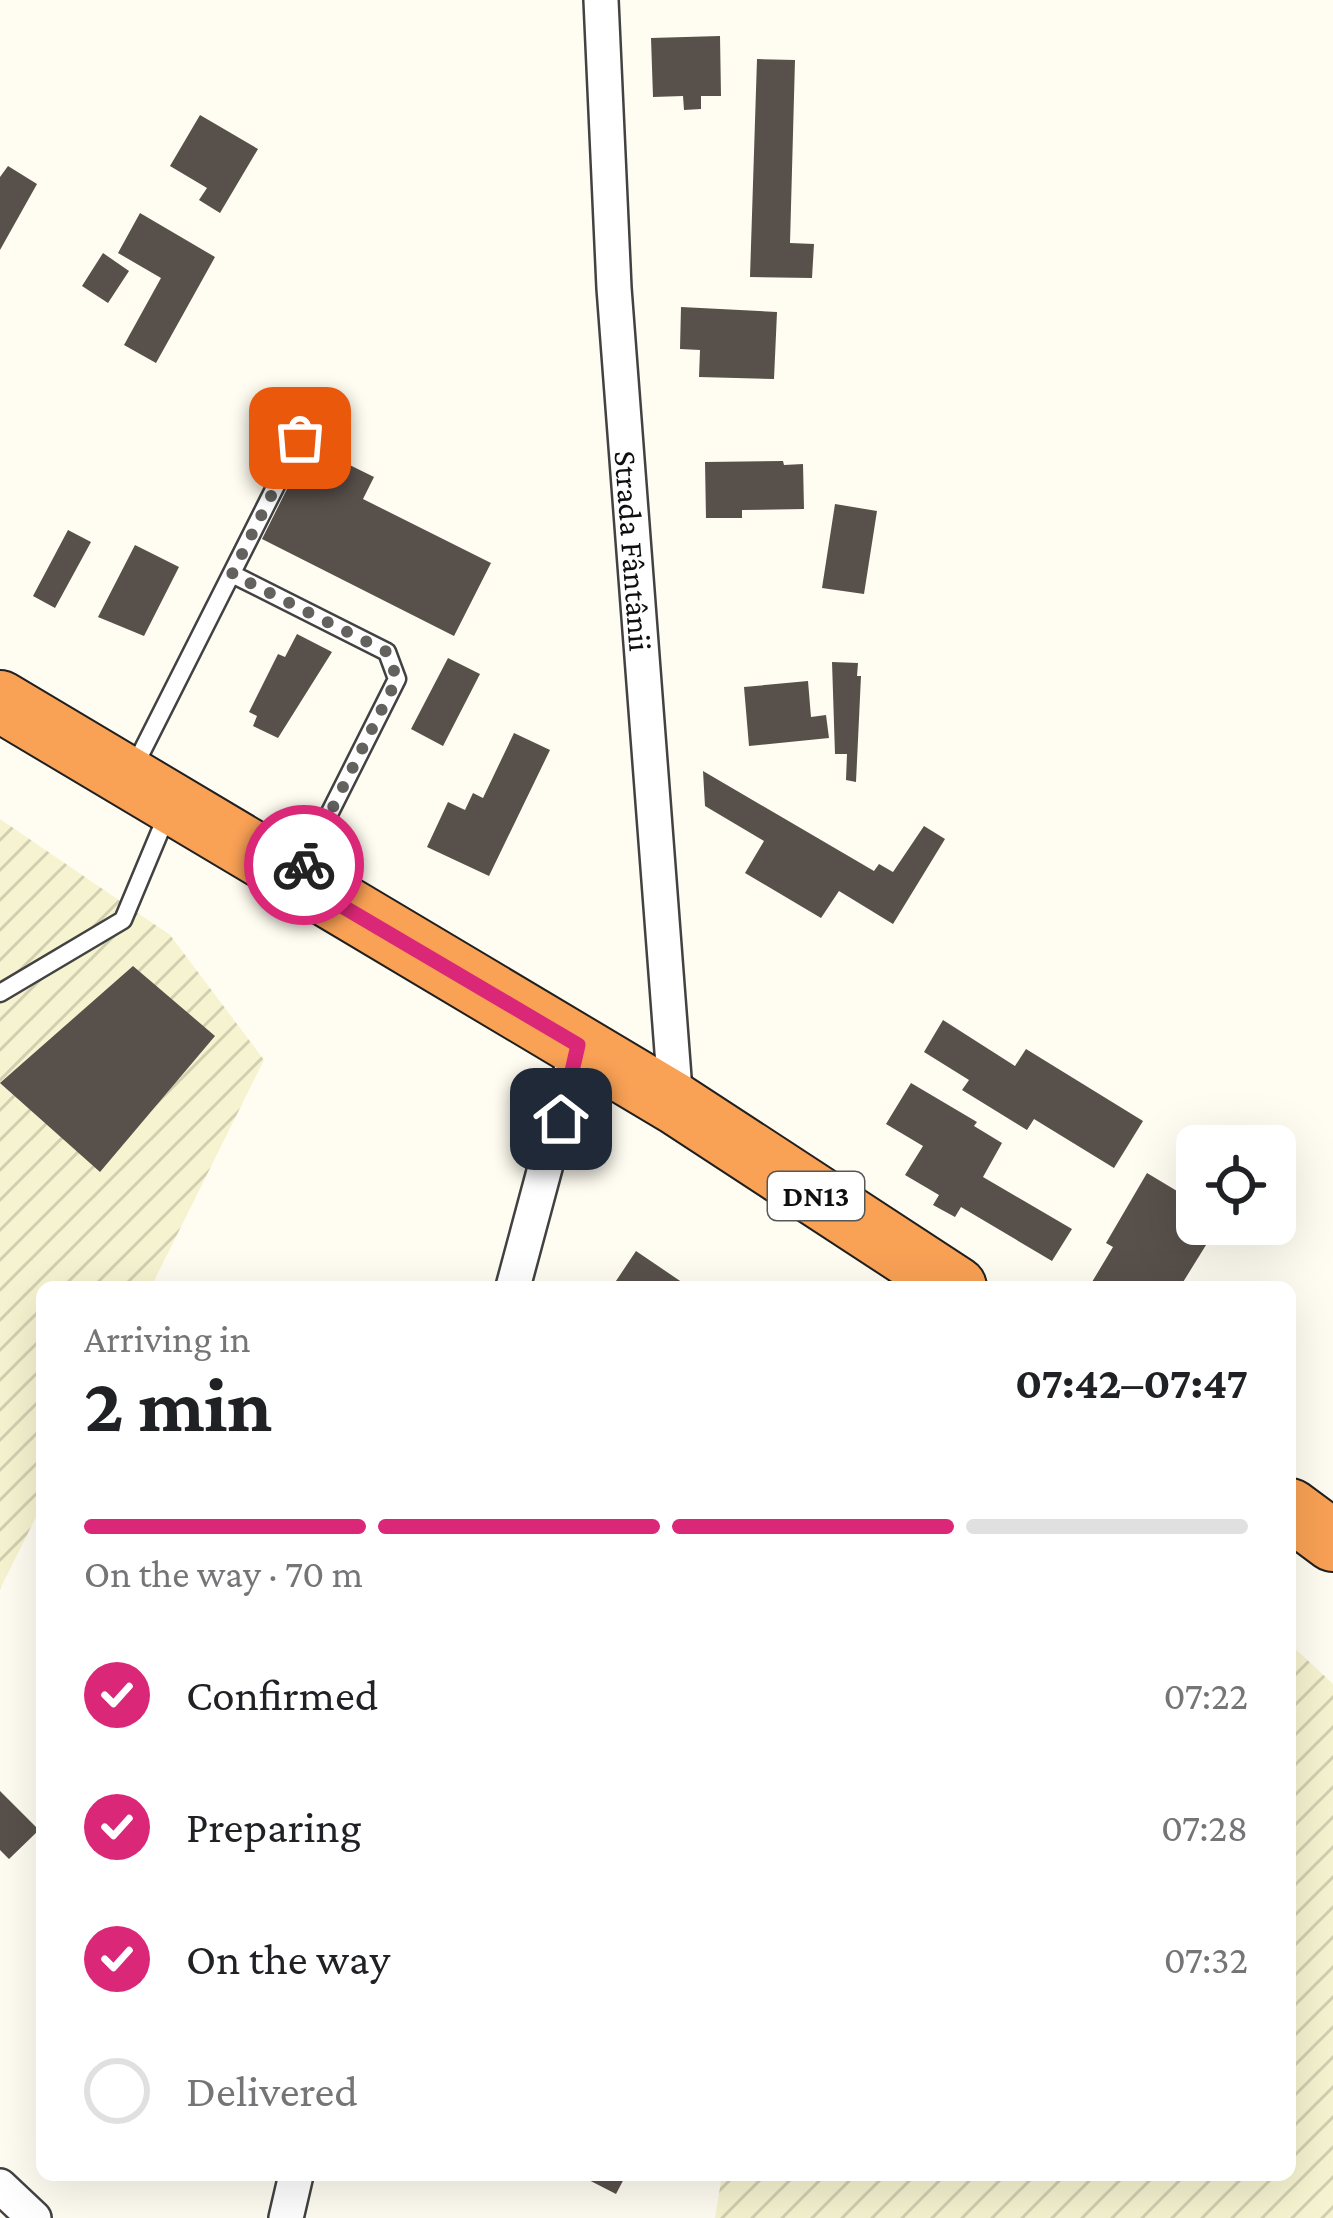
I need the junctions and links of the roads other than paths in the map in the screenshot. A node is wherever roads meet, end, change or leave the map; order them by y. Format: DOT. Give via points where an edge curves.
graph roads {
  1 [pos="602,0"];
  2 [pos="300,438"];
  3 [pos="232,574"];
  4 [pos="0,701"];
  5 [pos="149,791"];
  6 [pos="296,879"];
  7 [pos="0,992"];
  8 [pos="578,1045"];
  9 [pos="676,1104"];
  10 [pos="515,1281"];
  11 [pos="947,1281"];
  12 [pos="1296,1513"];
  13 [pos="1333,1541"];
  14 [pos="295,2181"];
  15 [pos="0,2186"];
  16 [pos="34,2218"];
  17 [pos="286,2218"];
  1 -- 9 [label="street, Strada Fântânii" via="614,288"];
  2 -- 3 [label="lane"];
  3 -- 5 [label="lane"];
  3 -- 6 [label="lane" via="387,652 397,679"];
  4 -- 5 [label="highway, DN13"];
  5 -- 6 [label="highway, DN13"];
  5 -- 7 [label="lane" via="123,920"];
  6 -- 8 [label="highway, DN13"];
  8 -- 9 [label="highway, DN13"];
  8 -- 10 [label="street"];
  9 -- 11 [label="highway, DN13"];
  12 -- 13 [label="highway"];
  14 -- 17 [label="street"];
  15 -- 16 [label="street"];
}
